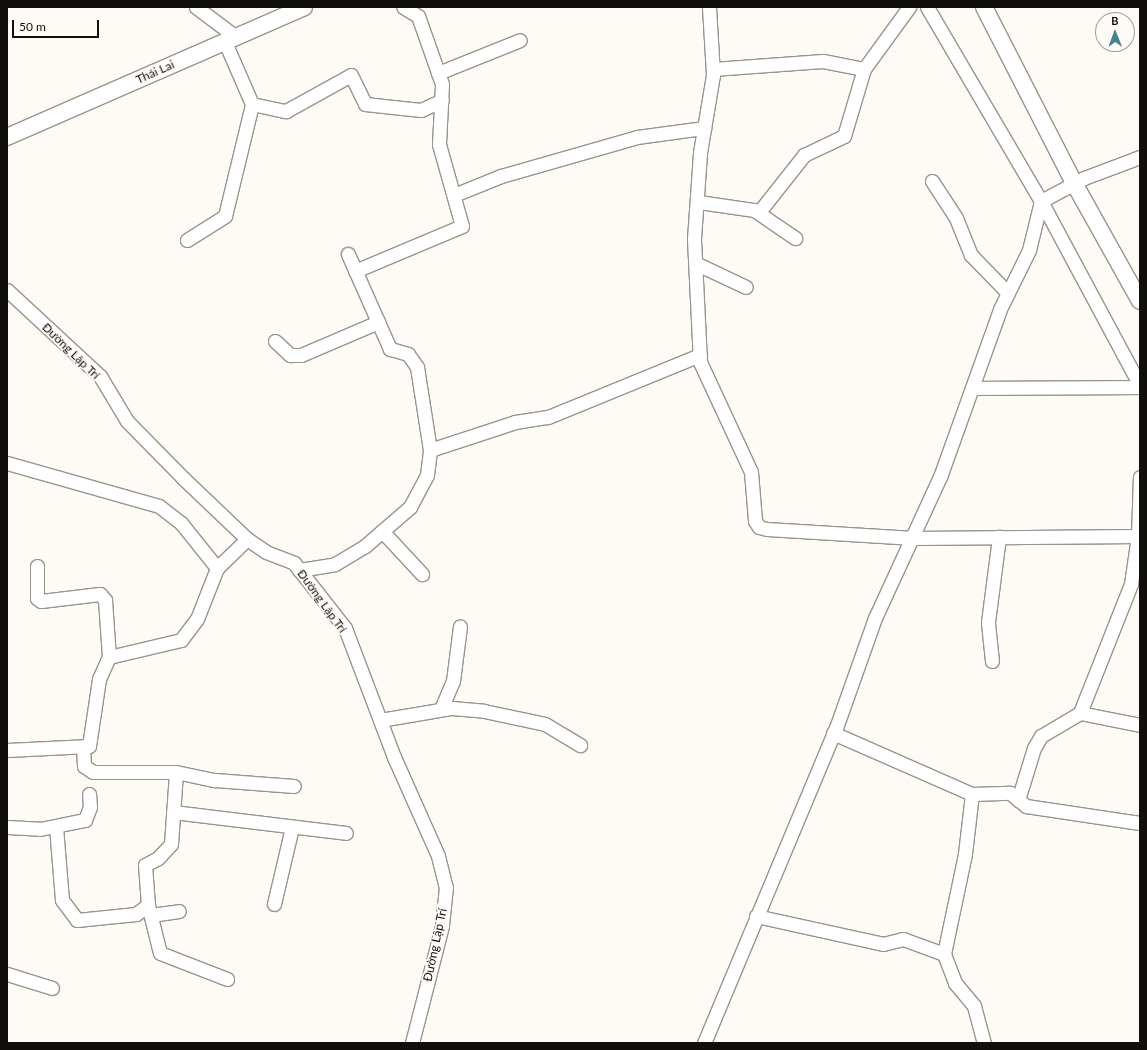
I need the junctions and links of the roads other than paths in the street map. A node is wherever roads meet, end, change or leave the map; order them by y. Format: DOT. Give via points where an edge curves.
graph roads {
  1 [pos="196,7"];
  2 [pos="304,7"];
  3 [pos="402,7"];
  4 [pos="709,7"];
  5 [pos="909,7"];
  6 [pos="928,7"];
  7 [pos="984,7"];
  8 [pos="230,39"];
  9 [pos="520,40"];
  10 [pos="713,69"];
  11 [pos="864,69"];
  12 [pos="438,73"];
  13 [pos="442,100"];
  14 [pos="252,104"];
  15 [pos="704,128"];
  16 [pos="7,138"];
  17 [pos="1140,157"];
  18 [pos="932,181"];
  19 [pos="1074,184"];
  20 [pos="454,195"];
  21 [pos="1041,201"];
  22 [pos="699,202"];
  23 [pos="759,212"];
  24 [pos="795,238"];
  25 [pos="187,240"];
  26 [pos="348,254"];
  27 [pos="695,262"];
  28 [pos="355,270"];
  29 [pos="746,287"];
  30 [pos="7,290"];
  31 [pos="1008,293"];
  32 [pos="1140,301"];
  33 [pos="378,322"];
  34 [pos="275,341"];
  35 [pos="700,355"];
  36 [pos="1140,387"];
  37 [pos="972,388"];
  38 [pos="430,450"];
  39 [pos="7,464"];
  40 [pos="1140,477"];
  41 [pos="382,531"];
  42 [pos="1138,536"];
  43 [pos="999,537"];
  44 [pos="914,538"];
  45 [pos="247,539"];
  46 [pos="37,566"];
  47 [pos="217,568"];
  48 [pos="299,570"];
  49 [pos="422,574"];
  50 [pos="460,626"];
  51 [pos="109,657"];
  52 [pos="992,660"];
  53 [pos="441,709"];
  54 [pos="1080,713"];
  55 [pos="380,720"];
  56 [pos="1140,725"];
  57 [pos="834,733"];
  58 [pos="580,745"];
  59 [pos="83,749"];
  60 [pos="7,750"];
  61 [pos="176,772"];
  62 [pos="294,786"];
  63 [pos="89,794"];
  64 [pos="972,794"];
  65 [pos="1018,800"];
  66 [pos="173,812"];
  67 [pos="1140,823"];
  68 [pos="7,827"];
  69 [pos="292,827"];
  70 [pos="56,828"];
  71 [pos="346,833"];
  72 [pos="274,904"];
  73 [pos="149,910"];
  74 [pos="178,911"];
  75 [pos="756,916"];
  76 [pos="944,954"];
  77 [pos="7,974"];
  78 [pos="227,979"];
  79 [pos="52,988"];
  80 [pos="412,1043"];
  81 [pos="704,1043"];
  82 [pos="984,1043"];
  1 -- 8 [label="street"];
  2 -- 8 [label="street, Thái Lai"];
  3 -- 12 [label="street" via="418,16"];
  4 -- 10 [label="street"];
  5 -- 11 [label="street"];
  6 -- 21 [label="street"];
  7 -- 19 [label="street"];
  8 -- 14 [label="street"];
  8 -- 16 [label="street, Thái Lai"];
  9 -- 12 [label="street"];
  10 -- 11 [label="street" via="823,61"];
  10 -- 15 [label="street"];
  11 -- 23 [label="street" via="844,136 804,155"];
  12 -- 13 [label="street"];
  13 -- 14 [label="street" via="421,110 365,104 351,75 286,111"];
  13 -- 20 [label="street" via="439,144"];
  14 -- 25 [label="street" via="225,216"];
  15 -- 20 [label="street" via="637,137 501,176"];
  15 -- 22 [label="street"];
  17 -- 19 [label="street"];
  18 -- 31 [label="street" via="956,218 971,255"];
  19 -- 21 [label="street"];
  19 -- 32 [label="street"];
  20 -- 28 [label="street" via="462,226"];
  21 -- 31 [label="street" via="1029,250"];
  21 -- 36 [label="street"];
  22 -- 23 [label="street"];
  22 -- 27 [label="street"];
  23 -- 24 [label="street"];
  26 -- 28 [label="street"];
  27 -- 29 [label="street"];
  27 -- 35 [label="street"];
  28 -- 33 [label="street"];
  30 -- 45 [label="street, Đường Lập Trí" via="100,376 127,422"];
  31 -- 37 [label="street"];
  33 -- 34 [label="street" via="301,355 290,355"];
  33 -- 38 [label="street" via="390,349 408,354 417,367"];
  35 -- 38 [label="street" via="548,417 515,422"];
  35 -- 44 [label="street" via="751,472 754,521 759,527"];
  36 -- 37 [label="street"];
  37 -- 44 [label="street"];
  38 -- 41 [label="street" via="427,475 410,507"];
  39 -- 47 [label="street" via="159,506 181,523"];
  40 -- 42 [label="street"];
  41 -- 48 [label="street" via="335,564"];
  41 -- 49 [label="street"];
  42 -- 43 [label="street"];
  42 -- 54 [label="street" via="1131,584"];
  43 -- 44 [label="street"];
  43 -- 52 [label="street" via="988,622"];
  44 -- 57 [label="street" via="875,618"];
  45 -- 47 [label="street"];
  45 -- 48 [label="street, Đường Lập Trí"];
  46 -- 51 [label="street" via="37,598 41,601 100,594 105,600"];
  47 -- 51 [label="street" via="197,619 181,640"];
  48 -- 55 [label="street, Đường Lập Trí" via="345,628"];
  50 -- 53 [label="street" via="453,681"];
  51 -- 59 [label="street" via="98,679 92,739"];
  53 -- 55 [label="street"];
  53 -- 58 [label="street" via="484,711 545,724"];
  54 -- 56 [label="street"];
  54 -- 65 [label="street" via="1041,736 1034,748"];
  55 -- 80 [label="street, Đường Lập Trí" via="438,856 446,887 442,926"];
  57 -- 64 [label="street"];
  57 -- 75 [label="street"];
  59 -- 60 [label="street"];
  59 -- 61 [label="street" via="84,766 93,772"];
  61 -- 62 [label="street" via="215,780"];
  61 -- 66 [label="street"];
  63 -- 70 [label="street" via="90,807 85,820"];
  64 -- 65 [label="street" via="1010,793"];
  64 -- 76 [label="street" via="965,854"];
  65 -- 67 [label="street" via="1026,806"];
  66 -- 69 [label="street"];
  66 -- 73 [label="street" via="171,844 158,858 145,864"];
  68 -- 70 [label="street"];
  69 -- 71 [label="street"];
  69 -- 72 [label="street"];
  70 -- 73 [label="street" via="62,900 77,920 136,914"];
  73 -- 74 [label="street"];
  73 -- 78 [label="street" via="160,953"];
  75 -- 76 [label="street" via="868,942 883,944 903,939"];
  75 -- 81 [label="street"];
  76 -- 82 [label="street" via="955,984 974,1006"];
  77 -- 79 [label="street"];
}
